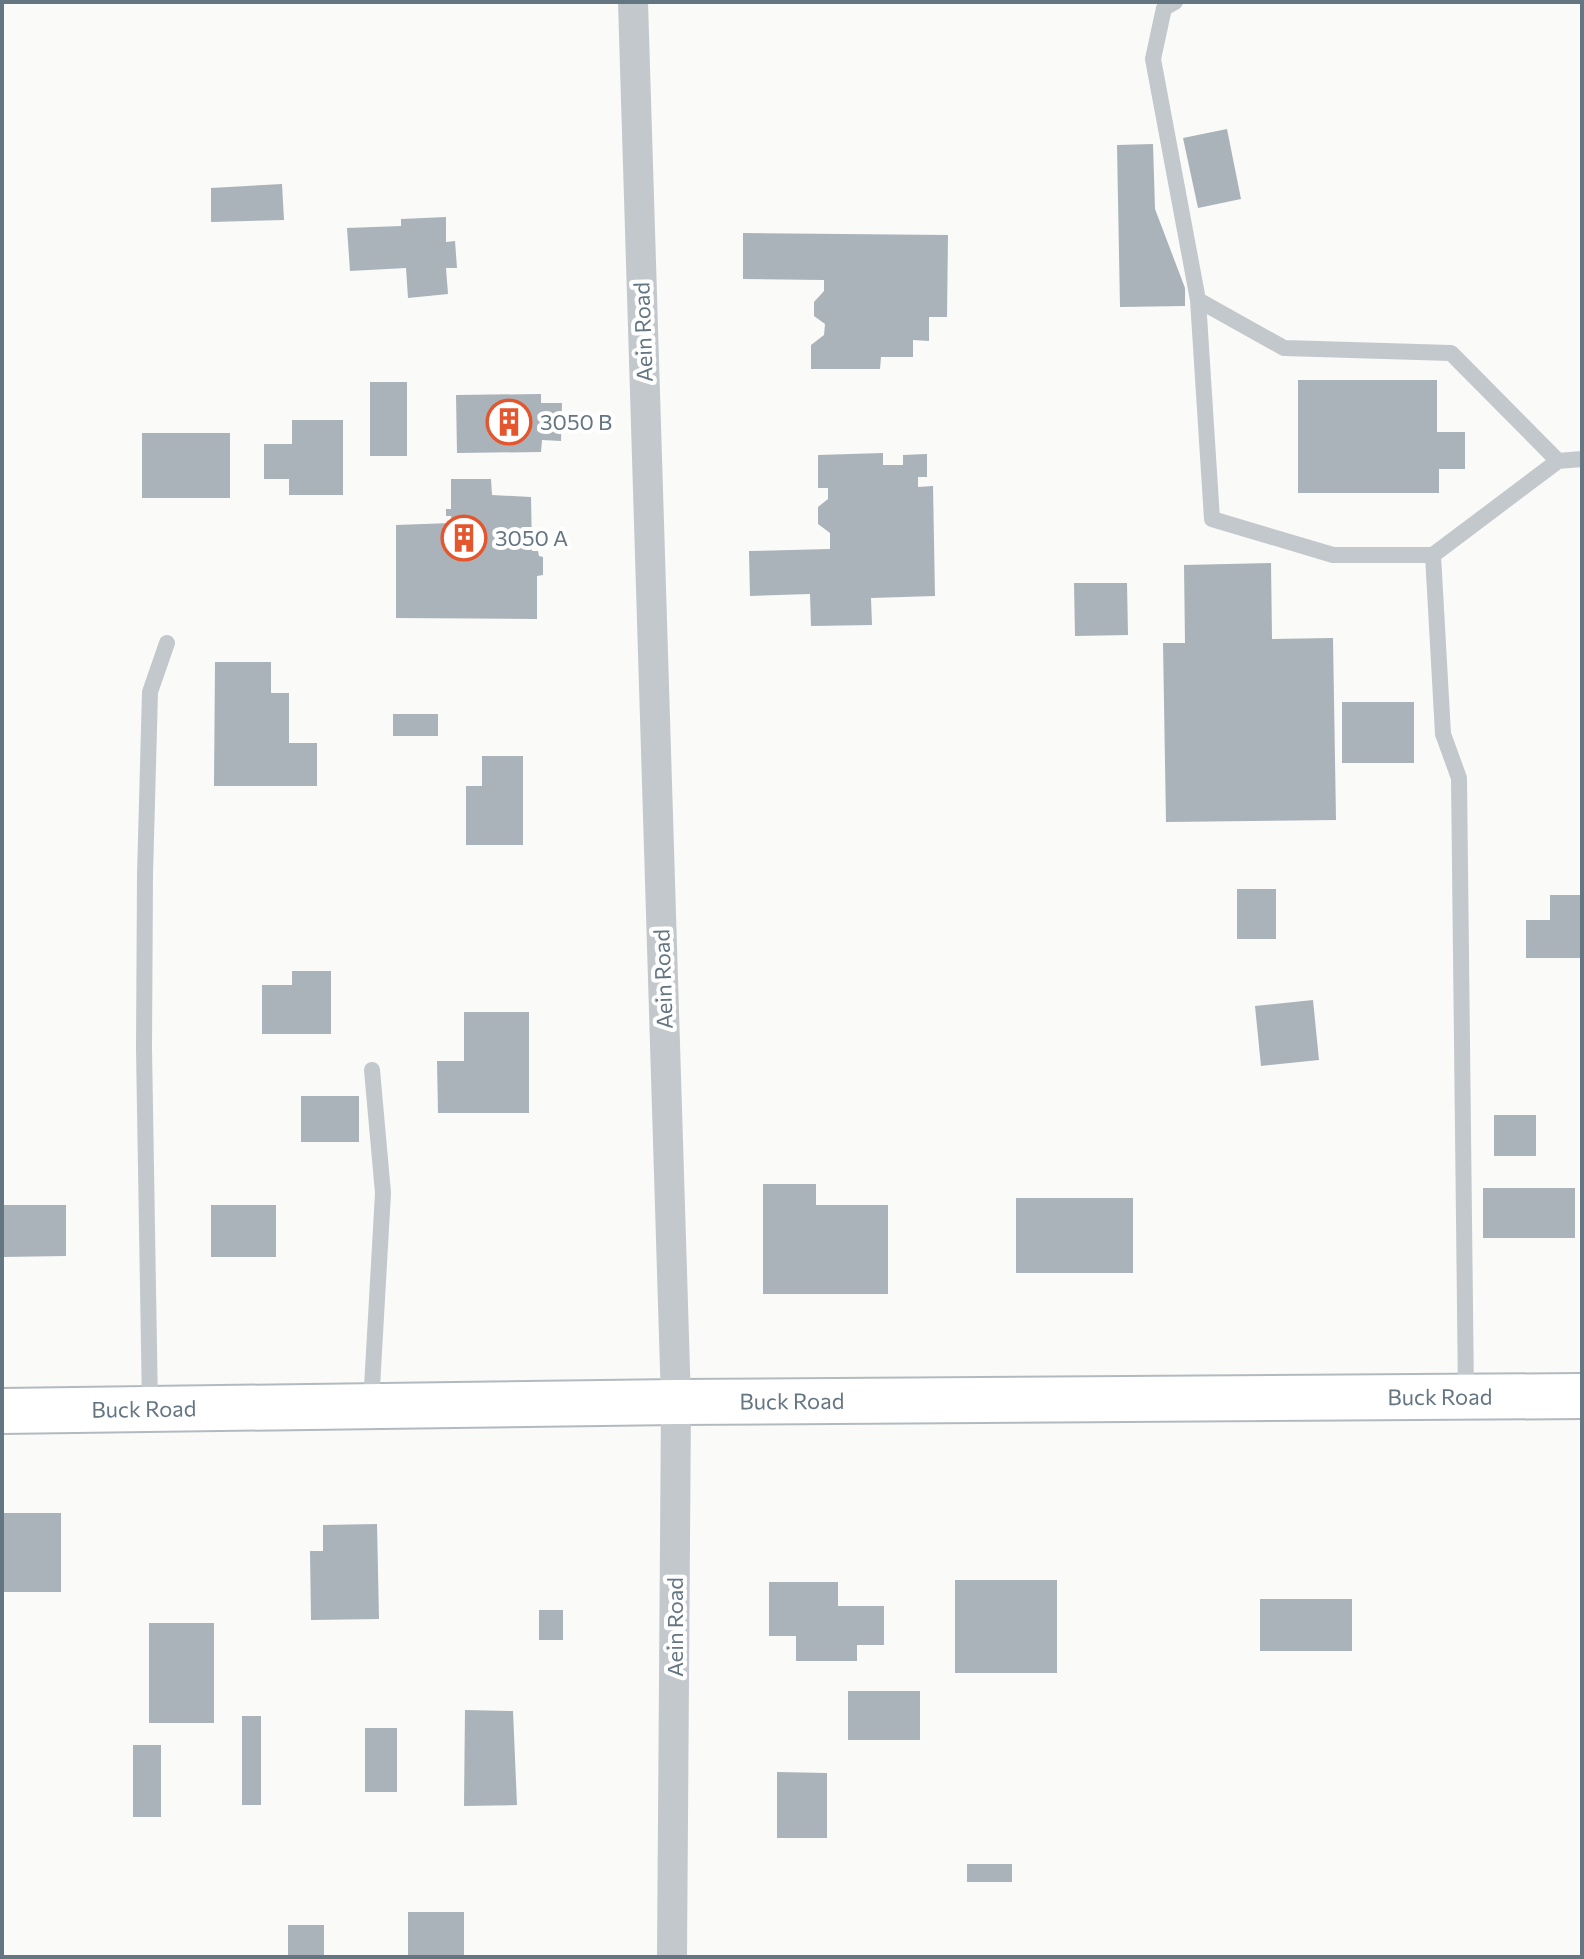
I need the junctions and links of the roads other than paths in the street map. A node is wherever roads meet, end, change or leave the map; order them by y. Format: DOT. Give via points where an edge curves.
graph roads {
  1 [pos="633,2"];
  2 [pos="1175,2"];
  3 [pos="1198,300"];
  4 [pos="1582,459"];
  5 [pos="1558,461"];
  6 [pos="1433,555"];
  7 [pos="167,643"];
  8 [pos="372,1070"];
  9 [pos="1582,1396"];
  10 [pos="1466,1397"];
  11 [pos="676,1402"];
  12 [pos="371,1406"];
  13 [pos="150,1409"];
  14 [pos="2,1411"];
  15 [pos="672,1957"];
  1 -- 11 [label="street, Aein Road"];
  2 -- 3 [label="lane" via="1164,8 1153,59"];
  3 -- 5 [label="lane" via="1284,348 1451,353"];
  3 -- 6 [label="lane" via="1212,519 1333,555"];
  4 -- 5 [label="lane"];
  5 -- 6 [label="lane"];
  6 -- 10 [label="lane" via="1443,734 1459,778"];
  7 -- 13 [label="lane" via="150,692 145,875"];
  8 -- 12 [label="lane" via="383,1193"];
  9 -- 10 [label="street, Buck Road"];
  10 -- 11 [label="street, Buck Road"];
  11 -- 12 [label="street, Buck Road"];
  11 -- 15 [label="street, Aein Road"];
  12 -- 13 [label="street, Buck Road"];
  13 -- 14 [label="street, Buck Road"];
}
